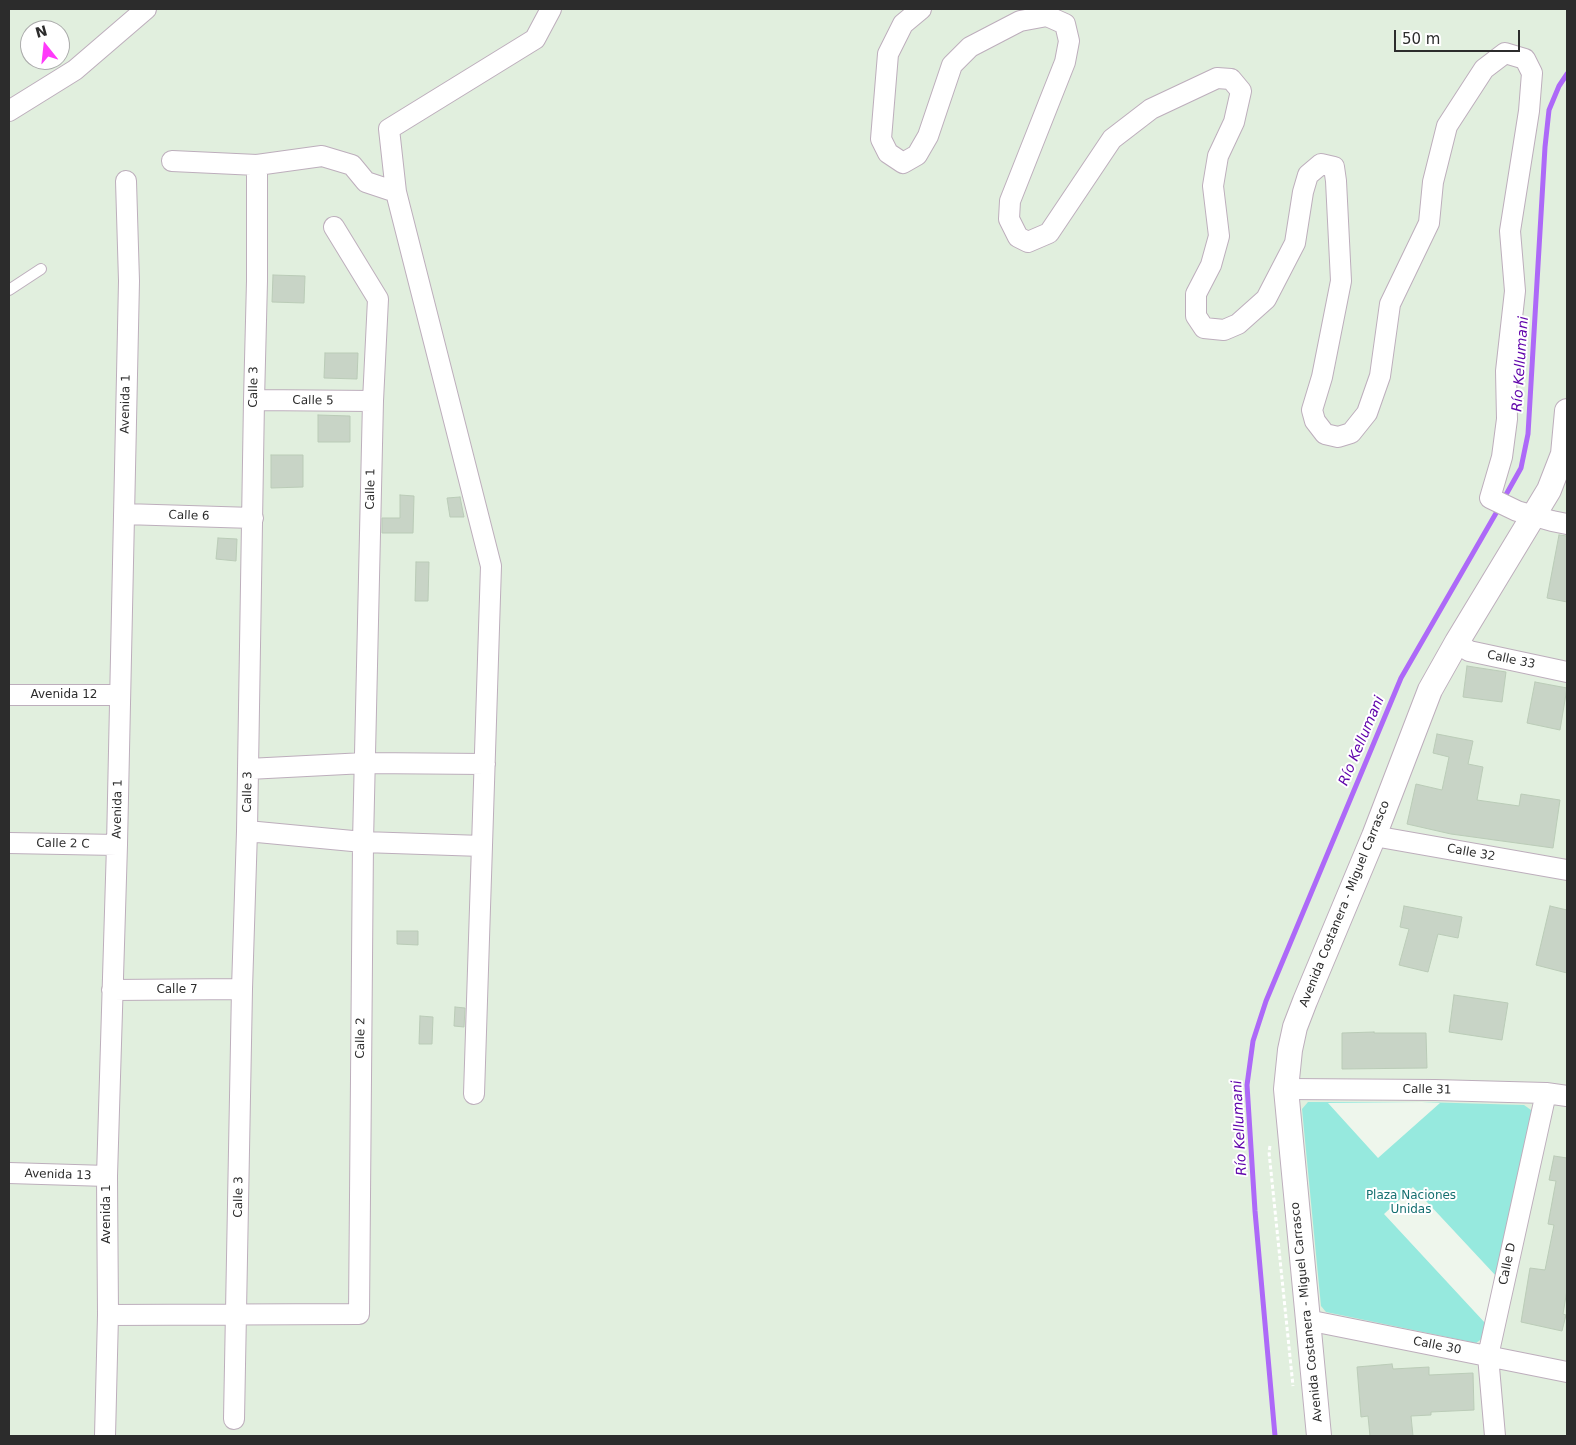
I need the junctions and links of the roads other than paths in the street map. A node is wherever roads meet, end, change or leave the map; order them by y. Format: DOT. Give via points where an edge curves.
graph roads {
  1 [pos="146,9"];
  2 [pos="551,9"];
  3 [pos="921,9"];
  4 [pos="9,111"];
  5 [pos="172,161"];
  6 [pos="257,165"];
  7 [pos="126,181"];
  8 [pos="396,192"];
  9 [pos="334,227"];
  10 [pos="41,269"];
  11 [pos="9,290"];
  12 [pos="254,400"];
  13 [pos="372,402"];
  14 [pos="1567,411"];
  15 [pos="124,514"];
  16 [pos="1526,514"];
  17 [pos="253,518"];
  18 [pos="1567,524"];
  19 [pos="1457,642"];
  20 [pos="1567,672"];
  21 [pos="9,695"];
  22 [pos="120,695"];
  23 [pos="365,763"];
  24 [pos="485,764"];
  25 [pos="248,769"];
  26 [pos="247,831"];
  27 [pos="1374,836"];
  28 [pos="363,842"];
  29 [pos="9,843"];
  30 [pos="117,845"];
  31 [pos="482,846"];
  32 [pos="1567,870"];
  33 [pos="242,989"];
  34 [pos="112,990"];
  35 [pos="1286,1089"];
  36 [pos="1546,1093"];
  37 [pos="474,1094"];
  38 [pos="1567,1096"];
  39 [pos="9,1173"];
  40 [pos="107,1176"];
  41 [pos="237,1315"];
  42 [pos="108,1316"];
  43 [pos="1307,1320"];
  44 [pos="1488,1356"];
  45 [pos="1567,1372"];
  46 [pos="234,1420"];
  47 [pos="104,1436"];
  48 [pos="1319,1436"];
  49 [pos="1495,1436"];
  1 -- 4 [label="street" via="75,70"];
  2 -- 8 [label="street" via="535,39 388,129"];
  3 -- 16 [label="street" via="903,24 888,54 881,139 888,153 903,163 918,155 928,136 952,65 970,47 1020,21 1047,16 1065,24 1069,41 1065,62 1010,201 1009,219 1018,237 1028,242 1049,233 1112,139 1151,109 1217,78 1231,79 1240,91 1234,122 1218,156 1213,186 1219,236 1211,265 1196,294 1196,316 1204,328 1224,330 1238,324 1266,299 1296,244 1308,175 1321,164 1334,167 1341,281 1322,377 1312,410 1315,421 1325,434 1338,437 1351,433 1367,413 1380,376 1390,304 1429,223 1433,182 1447,126 1484,69 1505,52 1526,59 1532,73 1529,111 1510,231 1515,291 1506,371 1507,419 1502,457 1490,498"];
  5 -- 6 [label="street"];
  6 -- 8 [label="street" via="322,156 352,165 366,182"];
  6 -- 12 [label="street, Calle 3"];
  7 -- 15 [label="street, Avenida 1" via="129,281"];
  8 -- 24 [label="street" via="491,566"];
  9 -- 13 [label="street, Calle 1" via="378,299"];
  10 -- 11 [label="lane"];
  12 -- 13 [label="street, Calle 5"];
  12 -- 17 [label="street, Calle 3"];
  13 -- 23 [label="street, Calle 1"];
  14 -- 16 [label="street, Avenida Costanera - Miguel Carrasco" via="1563,454 1549,490"];
  15 -- 17 [label="street, Calle 6"];
  15 -- 22 [label="street, Avenida 1"];
  16 -- 18 [label="street"];
  16 -- 19 [label="street, Avenida Costanera - Miguel Carrasco"];
  17 -- 25 [label="street, Calle 3"];
  19 -- 20 [label="street, Calle 33" via="1469,651"];
  19 -- 27 [label="street, Avenida Costanera - Miguel Carrasco" via="1430,690"];
  21 -- 22 [label="street, Avenida 12"];
  22 -- 30 [label="street, Avenida 1"];
  23 -- 24 [label="street"];
  23 -- 25 [label="street"];
  23 -- 28 [label="street, Calle 2"];
  24 -- 31 [label="street"];
  25 -- 26 [label="street, Calle 3"];
  26 -- 28 [label="street"];
  26 -- 33 [label="street, Calle 3"];
  27 -- 32 [label="street, Calle 32"];
  27 -- 35 [label="street, Avenida Costanera - Miguel Carrasco" via="1295,1028"];
  28 -- 31 [label="street"];
  28 -- 41 [label="street, Calle 2" via="359,1314"];
  29 -- 30 [label="street, Calle 2 C"];
  30 -- 34 [label="street, Avenida 1"];
  31 -- 37 [label="street"];
  33 -- 34 [label="street, Calle 7"];
  33 -- 41 [label="street, Calle 3"];
  34 -- 40 [label="street, Avenida 1"];
  35 -- 36 [label="street, Calle 31"];
  35 -- 43 [label="street, Avenida Costanera - Miguel Carrasco"];
  36 -- 38 [label="street, Calle 31"];
  36 -- 44 [label="street, Calle D"];
  39 -- 40 [label="street, Avenida 13"];
  40 -- 42 [label="street, Avenida 1"];
  41 -- 42 [label="street"];
  41 -- 46 [label="street, Calle 3"];
  42 -- 47 [label="street, Avenida 1"];
  43 -- 44 [label="street, Calle 30"];
  43 -- 48 [label="street, Avenida Costanera - Miguel Carrasco"];
  44 -- 45 [label="street, Calle 30"];
  44 -- 49 [label="street, Calle D"];
}
